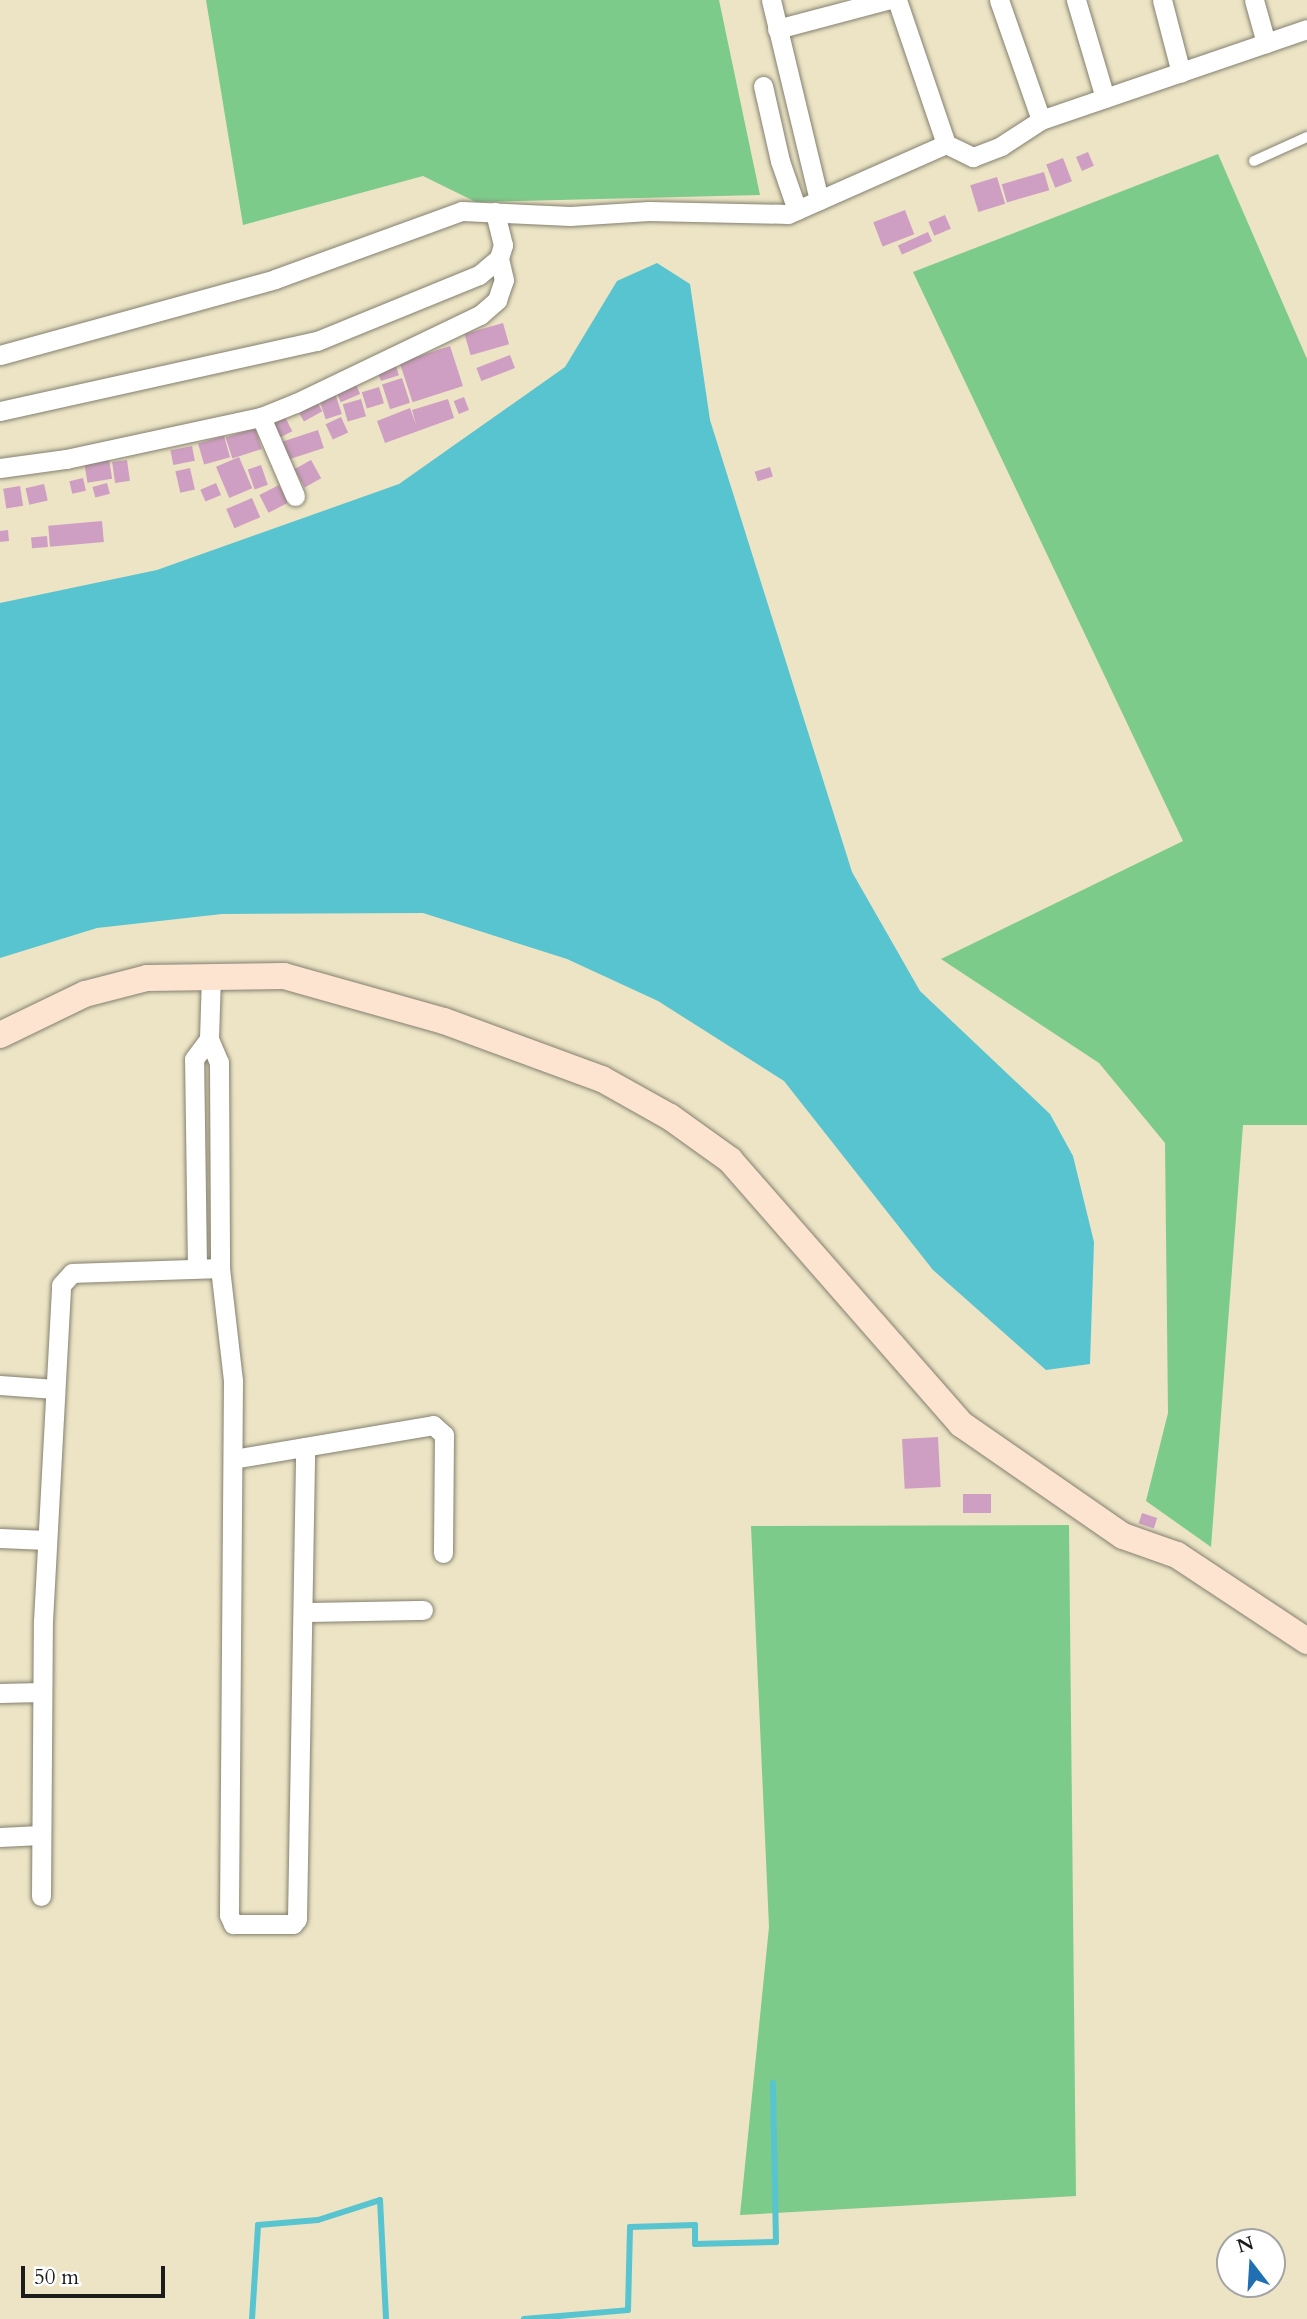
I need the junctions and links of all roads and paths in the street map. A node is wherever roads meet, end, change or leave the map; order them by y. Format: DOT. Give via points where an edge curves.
graph roads {
  1 [pos="771,0"];
  2 [pos="887,0"];
  3 [pos="897,0"];
  4 [pos="999,0"];
  5 [pos="1076,0"];
  6 [pos="1163,0"];
  7 [pos="1254,0"];
  8 [pos="777,29"];
  9 [pos="1307,29"];
  10 [pos="1266,43"];
  11 [pos="1181,73"];
  12 [pos="763,86"];
  13 [pos="1105,98"];
  14 [pos="1041,120"];
  15 [pos="1307,137"];
  16 [pos="946,144"];
  17 [pos="1254,161"];
  18 [pos="819,200"];
  19 [pos="797,210"];
  20 [pos="495,212"];
  21 [pos="499,258"];
  22 [pos="0,355"];
  23 [pos="0,411"];
  24 [pos="261,417"];
  25 [pos="0,468"];
  26 [pos="295,496"];
  27 [pos="211,975"];
  28 [pos="0,1035"];
  29 [pos="209,1039"];
  30 [pos="197,1268"];
  31 [pos="220,1268"];
  32 [pos="0,1385"];
  33 [pos="55,1389"];
  34 [pos="305,1447"];
  35 [pos="233,1459"];
  36 [pos="0,1538"];
  37 [pos="47,1540"];
  38 [pos="1160,1551"];
  39 [pos="443,1553"];
  40 [pos="423,1609"];
  41 [pos="303,1612"];
  42 [pos="1307,1641"];
  43 [pos="1307,1662"];
  44 [pos="42,1692"];
  45 [pos="0,1693"];
  46 [pos="40,1835"];
  47 [pos="0,1837"];
  48 [pos="41,1896"];
  1 -- 8 [label="street"];
  2 -- 8 [label="street"];
  3 -- 16 [label="street"];
  4 -- 14 [label="street"];
  5 -- 13 [label="street"];
  6 -- 11 [label="street"];
  7 -- 10 [label="street"];
  8 -- 18 [label="street"];
  9 -- 10 [label="street"];
  10 -- 11 [label="street"];
  11 -- 13 [label="street"];
  12 -- 19 [label="street"];
  13 -- 14 [label="street"];
  14 -- 16 [label="street" via="1002,146 973,157"];
  15 -- 17 [label="lane"];
  16 -- 18 [label="street"];
  18 -- 19 [label="street"];
  19 -- 20 [label="street" via="779,217"];
  20 -- 21 [label="street" via="502,231"];
  20 -- 22 [label="street" via="463,211 275,279"];
  21 -- 23 [label="street" via="479,275 317,341"];
  21 -- 24 [label="street" via="504,280 497,300 480,315"];
  24 -- 25 [label="street" via="66,459"];
  24 -- 26 [label="street"];
  27 -- 28 [label="street" via="147,978 85,994"];
  27 -- 29 [label="street"];
  27 -- 38 [label="street" via="284,976 444,1021 602,1079 670,1117 730,1160 961,1424 1123,1536"];
  29 -- 30 [label="street" via="194,1059"];
  29 -- 31 [label="street" via="219,1062"];
  30 -- 31 [label="street"];
  30 -- 33 [label="street" via="72,1273 65,1278"];
  31 -- 35 [label="street" via="233,1381"];
  32 -- 33 [label="street"];
  33 -- 37 [label="street"];
  34 -- 35 [label="street"];
  34 -- 39 [label="street" via="433,1425 440,1429 444,1435"];
  34 -- 41 [label="street"];
  35 -- 41 [label="street" via="229,1915 233,1924 293,1924 297,1919"];
  36 -- 37 [label="street"];
  37 -- 44 [label="street"];
  38 -- 42 [label="street" via="1177,1555"];
  38 -- 43 [label="street" via="1170,1564"];
  40 -- 41 [label="street"];
  44 -- 45 [label="street"];
  44 -- 46 [label="street"];
  46 -- 47 [label="street"];
  46 -- 48 [label="street"];
}
